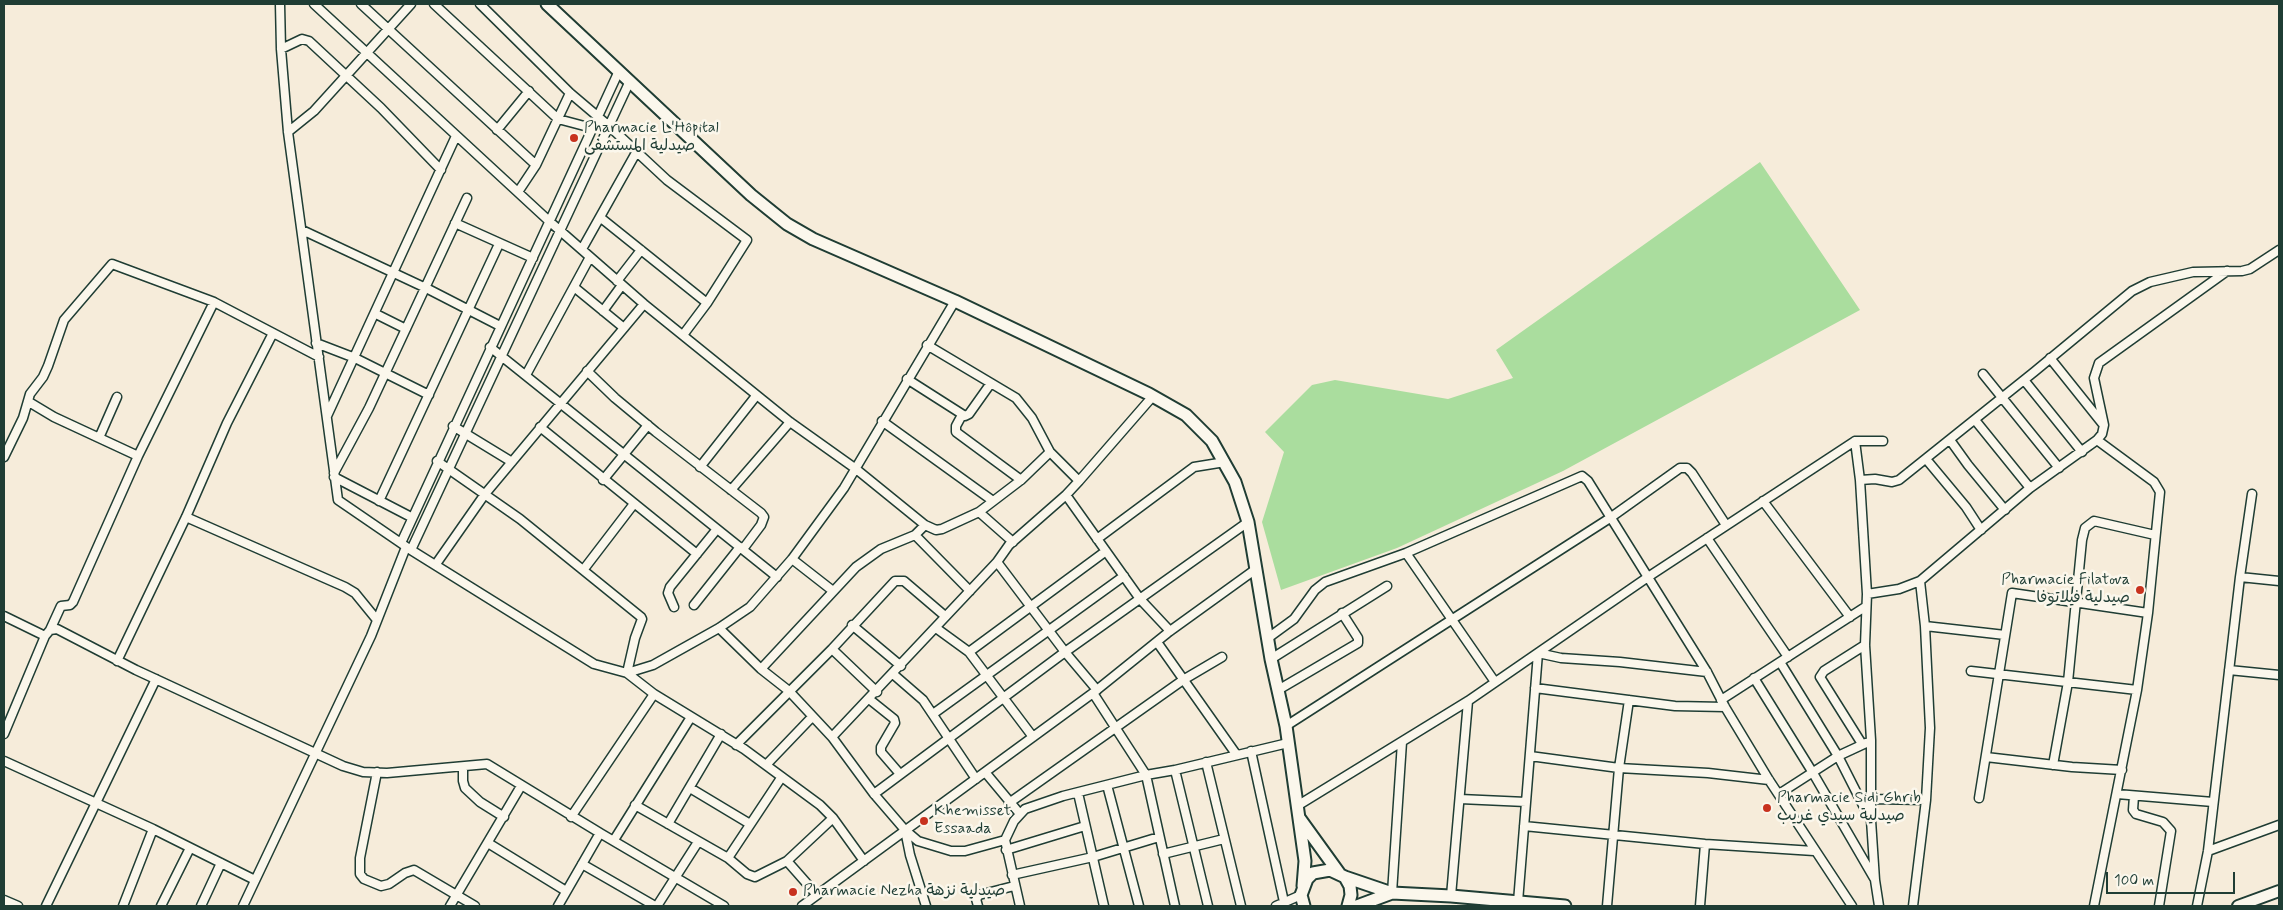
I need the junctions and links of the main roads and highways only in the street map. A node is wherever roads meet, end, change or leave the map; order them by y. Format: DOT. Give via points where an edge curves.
graph roads {
  1 [pos="546,4"];
  2 [pos="1297,811"];
  3 [pos="1342,875"];
  4 [pos="1392,894"];
  5 [pos="1303,896"];
  6 [pos="1348,906"];
  7 [pos="1357,906"];
  8 [pos="1552,906"];
  1 -- 2 [label="main road" via="751,195 787,224 831,248 955,301 1153,396 1186,415 1212,441 1235,482 1248,522 1286,726"];
  2 -- 3 [label="main road"];
  2 -- 5 [label="main road" via="1305,861"];
  3 -- 4 [label="main road"];
  3 -- 5 [label="main road" via="1330,870 1314,873"];
  3 -- 6 [label="main road" via="1350,886"];
  4 -- 7 [label="main road"];
  4 -- 8 [label="main road"];
}
